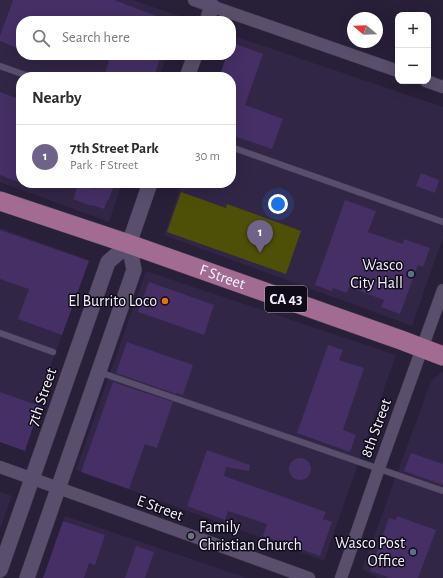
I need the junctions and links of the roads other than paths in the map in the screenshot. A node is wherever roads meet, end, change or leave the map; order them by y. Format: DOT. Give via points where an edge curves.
graph roads {
  1 [pos="194,0"];
  2 [pos="212,6"];
  3 [pos="209,16"];
  4 [pos="193,60"];
  5 [pos="0,66"];
  6 [pos="395,70"];
  7 [pos="17,72"];
  8 [pos="189,72"];
  9 [pos="431,83"];
  10 [pos="443,87"];
  11 [pos="236,150"];
  12 [pos="148,188"];
  13 [pos="0,201"];
  14 [pos="443,222"];
  15 [pos="129,244"];
  16 [pos="443,290"];
  17 [pos="0,334"];
  18 [pos="422,349"];
  19 [pos="53,352"];
  20 [pos="443,356"];
  21 [pos="99,372"];
  22 [pos="0,467"];
  23 [pos="379,468"];
  24 [pos="32,479"];
  25 [pos="58,488"];
  26 [pos="443,491"];
  27 [pos="0,570"];
  28 [pos="27,578"];
  29 [pos="308,578"];
  30 [pos="341,578"];
  1 -- 2 [label="street"];
  2 -- 3 [label="street"];
  2 -- 6 [label="street"];
  4 -- 8 [label="street"];
  5 -- 7 [label="lane"];
  9 -- 10 [label="street"];
  11 -- 14 [label="lane"];
  12 -- 15 [label="street"];
  13 -- 15 [label="main road, F Street / CA 43"];
  15 -- 18 [label="main road, F Street / CA 43"];
  15 -- 21 [label="street" via="134,270"];
  15 -- 24 [label="street, 7th Street" via="108,262"];
  16 -- 18 [label="street, 8th Street"];
  17 -- 19 [label="lane"];
  18 -- 20 [label="main road, F Street / CA 43"];
  18 -- 23 [label="street, 8th Street"];
  21 -- 23 [label="lane"];
  21 -- 25 [label="street"];
  22 -- 24 [label="street, E Street"];
  23 -- 26 [label="lane"];
  23 -- 30 [label="street, 8th Street"];
  24 -- 25 [label="street, E Street"];
  24 -- 27 [label="street, 7th Street"];
  25 -- 28 [label="street"];
  25 -- 29 [label="street, E Street"];
}
